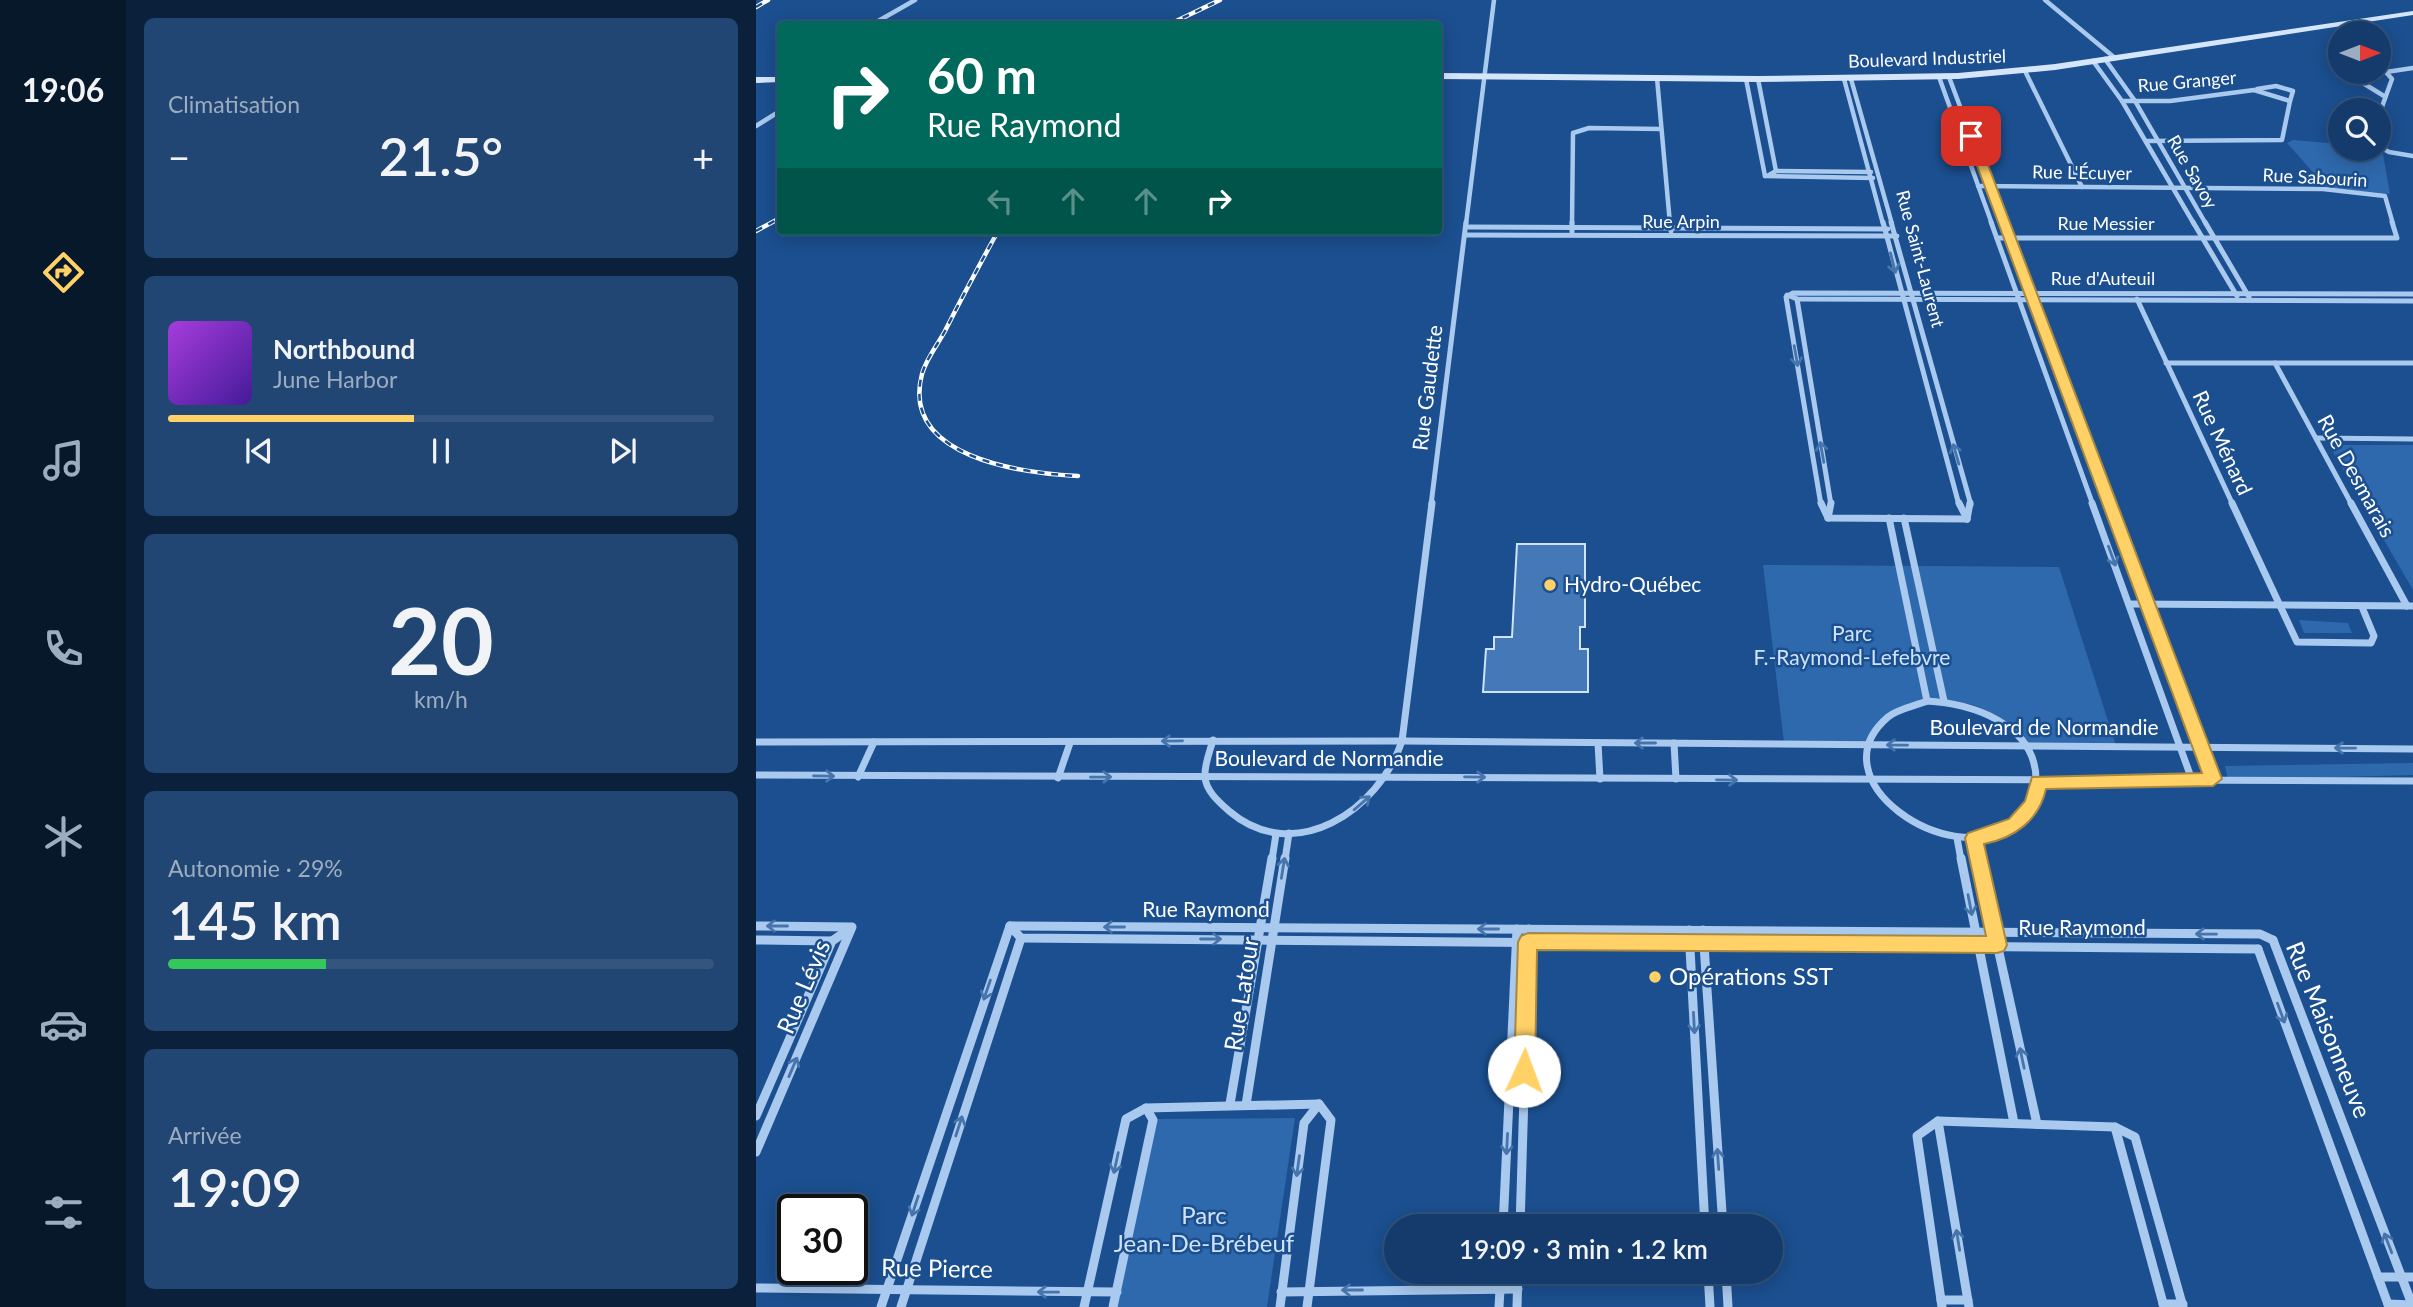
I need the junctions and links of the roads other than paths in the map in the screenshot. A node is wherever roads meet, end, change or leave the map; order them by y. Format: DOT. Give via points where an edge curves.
graph roads {
  1 [pos="915,0"];
  2 [pos="1494,0"];
  3 [pos="2045,0"];
  4 [pos="2413,13"];
  5 [pos="878,21"];
  6 [pos="2413,21"];
  7 [pos="2111,61"];
  8 [pos="2096,64"];
  9 [pos="2413,68"];
  10 [pos="2391,71"];
  11 [pos="756,73"];
  12 [pos="777,73"];
  13 [pos="2026,74"];
  14 [pos="1442,76"];
  15 [pos="756,80"];
  16 [pos="777,80"];
  17 [pos="1484,80"];
  18 [pos="1940,80"];
  19 [pos="1950,80"];
  20 [pos="1657,81"];
  21 [pos="1746,81"];
  22 [pos="1848,81"];
  23 [pos="1759,82"];
  24 [pos="1442,83"];
  25 [pos="2364,84"];
  26 [pos="2390,84"];
  27 [pos="2253,90"];
  28 [pos="2384,96"];
  29 [pos="2122,101"];
  30 [pos="2135,101"];
  31 [pos="2290,101"];
  32 [pos="777,113"];
  33 [pos="756,126"];
  34 [pos="1661,129"];
  35 [pos="1756,132"];
  36 [pos="1768,132"];
  37 [pos="1858,132"];
  38 [pos="1867,132"];
  39 [pos="1960,136"];
  40 [pos="1971,136"];
  41 [pos="2146,141"];
  42 [pos="2158,141"];
  43 [pos="2391,152"];
  44 [pos="2413,156"];
  45 [pos="1776,171"];
  46 [pos="1870,175"];
  47 [pos="1880,175"];
  48 [pos="1765,176"];
  49 [pos="1978,186"];
  50 [pos="1990,186"];
  51 [pos="2082,187"];
  52 [pos="2174,188"];
  53 [pos="2186,188"];
  54 [pos="1466,227"];
  55 [pos="1572,227"];
  56 [pos="1671,228"];
  57 [pos="1885,232"];
  58 [pos="1896,232"];
  59 [pos="1465,235"];
  60 [pos="1572,235"];
  61 [pos="1671,236"];
  62 [pos="1997,238"];
  63 [pos="2010,238"];
  64 [pos="2203,239"];
  65 [pos="2215,239"];
  66 [pos="2235,294"];
  67 [pos="2247,294"];
  68 [pos="2413,294"];
  69 [pos="1793,296"];
  70 [pos="1902,296"];
  71 [pos="1911,296"];
  72 [pos="2018,297"];
  73 [pos="2032,297"];
  74 [pos="2136,297"];
  75 [pos="2239,301"];
  76 [pos="2251,301"];
  77 [pos="2413,301"];
  78 [pos="2041,361"];
  79 [pos="2056,361"];
  80 [pos="2166,363"];
  81 [pos="2275,363"];
  82 [pos="2413,363"];
  83 [pos="1803,395"];
  84 [pos="1812,395"];
  85 [pos="1929,395"];
  86 [pos="1939,395"];
  87 [pos="2067,432"];
  88 [pos="2082,432"];
  89 [pos="2316,438"];
  90 [pos="2413,439"];
  91 [pos="2097,517"];
  92 [pos="2114,517"];
  93 [pos="1828,518"];
  94 [pos="1904,518"];
  95 [pos="1889,519"];
  96 [pos="1966,519"];
  97 [pos="2129,604"];
  98 [pos="2147,604"];
  99 [pos="2278,606"];
  100 [pos="2410,606"];
  101 [pos="2362,607"];
  102 [pos="1914,642"];
  103 [pos="1931,642"];
  104 [pos="1927,701"];
  105 [pos="1944,701"];
  106 [pos="1213,740"];
  107 [pos="1402,741"];
  108 [pos="756,742"];
  109 [pos="874,742"];
  110 [pos="1070,743"];
  111 [pos="1598,743"];
  112 [pos="1674,743"];
  113 [pos="1866,745"];
  114 [pos="2180,746"];
  115 [pos="2200,746"];
  116 [pos="2027,747"];
  117 [pos="2413,748"];
  118 [pos="756,775"];
  119 [pos="1205,776"];
  120 [pos="1387,776"];
  121 [pos="859,777"];
  122 [pos="1058,778"];
  123 [pos="1600,779"];
  124 [pos="1676,779"];
  125 [pos="2213,779"];
  126 [pos="2192,780"];
  127 [pos="1870,781"];
  128 [pos="2413,781"];
  129 [pos="2038,782"];
  130 [pos="1276,834"];
  131 [pos="1289,834"];
  132 [pos="1957,838"];
  133 [pos="1974,838"];
  134 [pos="756,926"];
  135 [pos="1010,926"];
  136 [pos="852,927"];
  137 [pos="1260,928"];
  138 [pos="1274,928"];
  139 [pos="1401,928"];
  140 [pos="1517,929"];
  141 [pos="1529,929"];
  142 [pos="1689,930"];
  143 [pos="1703,930"];
  144 [pos="1782,931"];
  145 [pos="1976,932"];
  146 [pos="1994,932"];
  147 [pos="2166,933"];
  148 [pos="1021,938"];
  149 [pos="756,940"];
  150 [pos="1258,940"];
  151 [pos="1272,940"];
  152 [pos="1400,940"];
  153 [pos="2273,940"];
  154 [pos="832,941"];
  155 [pos="1516,941"];
  156 [pos="1528,942"];
  157 [pos="1689,943"];
  158 [pos="1704,943"];
  159 [pos="1783,943"];
  160 [pos="1978,945"];
  161 [pos="1997,945"];
  162 [pos="2170,946"];
  163 [pos="2258,949"];
  164 [pos="1698,1093"];
  165 [pos="1714,1093"];
  166 [pos="1509,1097"];
  167 [pos="1524,1097"];
  168 [pos="949,1100"];
  169 [pos="968,1101"];
  170 [pos="762,1102"];
  171 [pos="778,1102"];
  172 [pos="1230,1104"];
  173 [pos="1319,1104"];
  174 [pos="1246,1105"];
  175 [pos="1146,1108"];
  176 [pos="756,1116"];
  177 [pos="1938,1121"];
  178 [pos="2014,1123"];
  179 [pos="2037,1124"];
  180 [pos="2115,1127"];
  181 [pos="756,1152"];
  182 [pos="1504,1214"];
  183 [pos="1520,1214"];
  184 [pos="1704,1214"];
  185 [pos="1722,1214"];
  186 [pos="2378,1277"];
  187 [pos="2401,1277"];
  188 [pos="2413,1277"];
  189 [pos="1501,1284"];
  190 [pos="1518,1284"];
  191 [pos="1709,1284"];
  192 [pos="1727,1284"];
  193 [pos="756,1288"];
  194 [pos="1501,1289"];
  195 [pos="1518,1289"];
  196 [pos="888,1290"];
  197 [pos="906,1290"];
  198 [pos="1309,1290"];
  199 [pos="1088,1292"];
  200 [pos="1117,1292"];
  201 [pos="1281,1292"];
  202 [pos="1941,1304"];
  203 [pos="1968,1304"];
  204 [pos="1728,1306"];
  205 [pos="2163,1306"];
  206 [pos="2183,1306"];
  207 [pos="2388,1306"];
  208 [pos="2412,1306"];
  209 [pos="881,1307"];
  210 [pos="901,1307"];
  211 [pos="1084,1307"];
  212 [pos="1113,1307"];
  213 [pos="1280,1307"];
  214 [pos="1307,1307"];
  215 [pos="1499,1307"];
  216 [pos="1517,1307"];
  217 [pos="1710,1307"];
  1 -- 5 [label="street"];
  2 -- 17 [label="street, Rue Gaudette"];
  3 -- 7 [label="street, Rue Savoy"];
  4 -- 7 [label="street, Boulevard Industriel"];
  6 -- 7 [label="street, Boulevard Industriel"];
  7 -- 8 [label="street, Boulevard Industriel"];
  7 -- 30 [label="street, Rue Savoy"];
  8 -- 13 [label="street, Boulevard Industriel"];
  8 -- 29 [label="street, Rue Savoy"];
  9 -- 10 [label="street"];
  11 -- 12 [label="street"];
  13 -- 19 [label="street, Boulevard Industriel"];
  13 -- 51 [label="street"];
  14 -- 17 [label="street, Boulevard Industriel"];
  15 -- 16 [label="street"];
  17 -- 20 [label="street, Boulevard Industriel"];
  17 -- 24 [label="street, Boulevard Industriel"];
  17 -- 54 [label="street, Rue Gaudette"];
  18 -- 19 [label="street, Boulevard Industriel"];
  18 -- 22 [label="street, Boulevard Industriel"];
  18 -- 39 [label="street"];
  19 -- 40 [label="street"];
  20 -- 21 [label="street, Boulevard Industriel"];
  20 -- 34 [label="street"];
  21 -- 23 [label="street, Boulevard Industriel"];
  21 -- 35 [label="street"];
  22 -- 23 [label="street, Boulevard Industriel"];
  22 -- 37 [label="street, Rue Saint-Laurent"];
  22 -- 38 [label="street, Rue Saint-Laurent"];
  23 -- 36 [label="street"];
  25 -- 28 [label="street"];
  26 -- 28 [label="street"];
  27 -- 30 [label="street, Rue Granger"];
  27 -- 31 [label="street, Rue Granger"];
  27 -- 31 [label="street, Rue Granger" via="2283,86 2293,91"];
  29 -- 30 [label="street, Rue Granger"];
  29 -- 41 [label="street, Rue Savoy"];
  30 -- 42 [label="street, Rue Savoy"];
  31 -- 42 [label="street" via="2282,141"];
  32 -- 33 [label="street"];
  34 -- 55 [label="street" via="1589,128 1573,133"];
  34 -- 56 [label="street"];
  35 -- 36 [label="street"];
  35 -- 48 [label="street"];
  36 -- 45 [label="street"];
  37 -- 38 [label="street"];
  37 -- 46 [label="street, Rue Saint-Laurent"];
  38 -- 47 [label="street, Rue Saint-Laurent"];
  39 -- 40 [label="street"];
  39 -- 49 [label="street"];
  40 -- 50 [label="street"];
  41 -- 42 [label="street"];
  41 -- 52 [label="street, Rue Savoy"];
  42 -- 53 [label="street, Rue Savoy"];
  43 -- 44 [label="street"];
  45 -- 46 [label="street"];
  45 -- 48 [label="street"];
  46 -- 47 [label="street"];
  46 -- 48 [label="street"];
  46 -- 57 [label="street, Rue Saint-Laurent"];
  47 -- 58 [label="street, Rue Saint-Laurent"];
  49 -- 50 [label="street, Rue L'Écuyer"];
  49 -- 62 [label="street"];
  50 -- 51 [label="street, Rue L'Écuyer"];
  50 -- 63 [label="street"];
  51 -- 52 [label="street, Rue L'Écuyer"];
  52 -- 53 [label="street, Rue L'Écuyer"];
  52 -- 64 [label="street, Rue Savoy"];
  53 -- 65 [label="street, Rue Savoy"];
  53 -- 65 [label="street, Rue Sabourin" via="2323,189 2385,196 2397,238"];
  54 -- 55 [label="street, Rue Arpin"];
  54 -- 59 [label="street, Rue Gaudette"];
  55 -- 56 [label="street, Rue Arpin"];
  55 -- 60 [label="street"];
  56 -- 57 [label="street, Rue Arpin"];
  56 -- 61 [label="street"];
  57 -- 58 [label="street, Rue Arpin"];
  57 -- 61 [label="street, Rue Arpin"];
  57 -- 70 [label="street, Rue Saint-Laurent, one-way"];
  58 -- 71 [label="street, Rue Saint-Laurent"];
  59 -- 60 [label="street, Rue Arpin"];
  59 -- 107 [label="street, Rue Gaudette"];
  60 -- 61 [label="street, Rue Arpin"];
  62 -- 63 [label="street, Rue Messier"];
  62 -- 72 [label="street"];
  63 -- 64 [label="street, Rue Messier"];
  63 -- 73 [label="street"];
  64 -- 65 [label="street, Rue Messier"];
  64 -- 66 [label="street, Rue Savoy"];
  65 -- 67 [label="street, Rue Savoy"];
  66 -- 67 [label="street, Rue d'Auteuil"];
  66 -- 74 [label="street, Rue d'Auteuil"];
  66 -- 75 [label="street, Rue Savoy"];
  67 -- 68 [label="street, Rue d'Auteuil"];
  67 -- 76 [label="street, Rue Savoy"];
  69 -- 70 [label="street, Rue d'Auteuil"];
  69 -- 83 [label="street, one-way"];
  69 -- 84 [label="street"];
  70 -- 71 [label="street, Rue d'Auteuil"];
  70 -- 85 [label="street, Rue Saint-Laurent"];
  71 -- 72 [label="street, Rue d'Auteuil"];
  71 -- 86 [label="street, Rue Saint-Laurent"];
  72 -- 73 [label="street, Rue d'Auteuil"];
  72 -- 78 [label="street"];
  73 -- 74 [label="street, Rue d'Auteuil"];
  73 -- 79 [label="street"];
  74 -- 75 [label="street, Rue d'Auteuil"];
  74 -- 80 [label="street, Rue Ménard"];
  75 -- 76 [label="street, Rue d'Auteuil"];
  76 -- 77 [label="street, Rue d'Auteuil"];
  78 -- 79 [label="street"];
  78 -- 87 [label="street"];
  79 -- 88 [label="street"];
  80 -- 81 [label="street"];
  80 -- 99 [label="street, Rue Ménard"];
  81 -- 82 [label="street"];
  81 -- 89 [label="street, Rue Desmarais"];
  83 -- 84 [label="street"];
  83 -- 93 [label="street" via="1822,510"];
  93 -- 84 [label="street, one-way" via="1832,510"];
  85 -- 86 [label="street"];
  85 -- 96 [label="street, Rue Saint-Laurent"];
  96 -- 86 [label="street, Rue Saint-Laurent, one-way" via="1972,506"];
  87 -- 88 [label="street"];
  87 -- 91 [label="street"];
  88 -- 92 [label="street"];
  89 -- 90 [label="street"];
  89 -- 100 [label="street, Rue Desmarais"];
  91 -- 92 [label="street"];
  91 -- 97 [label="street, one-way"];
  92 -- 98 [label="street"];
  93 -- 95 [label="street"];
  94 -- 95 [label="street"];
  94 -- 96 [label="street"];
  94 -- 103 [label="street"];
  95 -- 102 [label="street"];
  97 -- 98 [label="street"];
  97 -- 114 [label="street"];
  98 -- 99 [label="street"];
  98 -- 115 [label="street"];
  99 -- 101 [label="street"];
  99 -- 101 [label="street, Rue Ménard" via="2297,642 2371,643 2374,636"];
  100 -- 101 [label="street"];
  102 -- 103 [label="street"];
  102 -- 104 [label="street"];
  103 -- 105 [label="street"];
  104 -- 105 [label="street"];
  104 -- 113 [label="street" via="1887,715"];
  105 -- 116 [label="street" via="1992,715"];
  106 -- 107 [label="street, Boulevard de Normandie"];
  106 -- 110 [label="street, Boulevard de Normandie, one-way"];
  106 -- 119 [label="street"];
  107 -- 111 [label="street, Boulevard de Normandie"];
  107 -- 120 [label="street, Rue Gaudette"];
  108 -- 109 [label="street, Boulevard de Normandie"];
  109 -- 110 [label="street, Boulevard de Normandie"];
  109 -- 121 [label="street"];
  110 -- 122 [label="street"];
  112 -- 111 [label="street, Boulevard de Normandie, one-way"];
  111 -- 123 [label="street"];
  112 -- 113 [label="street, Boulevard de Normandie"];
  112 -- 124 [label="street"];
  116 -- 113 [label="street, Boulevard de Normandie, one-way"];
  113 -- 127 [label="street"];
  114 -- 115 [label="street, Boulevard de Normandie"];
  114 -- 116 [label="street, Boulevard de Normandie"];
  114 -- 126 [label="street"];
  117 -- 115 [label="street, Boulevard de Normandie, one-way"];
  115 -- 125 [label="street"];
  116 -- 129 [label="street"];
  118 -- 121 [label="street, Boulevard de Normandie, one-way"];
  119 -- 120 [label="street, Boulevard de Normandie"];
  122 -- 119 [label="street, Boulevard de Normandie, one-way"];
  119 -- 130 [label="street" via="1213,796 1227,809 1250,827"];
  120 -- 123 [label="street, Boulevard de Normandie, one-way"];
  131 -- 120 [label="street, one-way" via="1348,816"];
  121 -- 122 [label="street, Boulevard de Normandie"];
  123 -- 124 [label="street, Boulevard de Normandie"];
  124 -- 127 [label="street, Boulevard de Normandie, one-way"];
  125 -- 126 [label="street, Boulevard de Normandie"];
  125 -- 128 [label="street, Boulevard de Normandie"];
  126 -- 129 [label="street, Boulevard de Normandie"];
  127 -- 129 [label="street, Boulevard de Normandie"];
  127 -- 132 [label="street" via="1901,818 1935,834"];
  129 -- 133 [label="street" via="2033,804 2021,820 1992,835"];
  130 -- 131 [label="street"];
  130 -- 137 [label="street, Rue Latour"];
  138 -- 131 [label="street, Rue Latour, one-way"];
  132 -- 133 [label="street"];
  132 -- 145 [label="street, one-way"];
  133 -- 146 [label="street"];
  136 -- 134 [label="street, Rue Lévis, one-way"];
  137 -- 135 [label="street, Rue Raymond, one-way"];
  135 -- 148 [label="street"];
  135 -- 168 [label="street, one-way"];
  136 -- 154 [label="street, Rue Lévis"];
  171 -- 136 [label="street, Rue Lévis, one-way"];
  137 -- 138 [label="street, Rue Raymond"];
  137 -- 150 [label="street, Rue Latour"];
  138 -- 139 [label="street, Rue Raymond"];
  138 -- 151 [label="street, Rue Latour"];
  140 -- 139 [label="street, Rue Raymond, one-way"];
  139 -- 152 [label="street"];
  140 -- 141 [label="street, Rue Raymond"];
  140 -- 155 [label="street"];
  141 -- 142 [label="street, Rue Raymond"];
  141 -- 156 [label="street"];
  142 -- 143 [label="street, Rue Raymond"];
  142 -- 157 [label="street"];
  143 -- 144 [label="street, Rue Raymond"];
  143 -- 158 [label="street"];
  144 -- 145 [label="street, Rue Raymond"];
  144 -- 159 [label="street"];
  145 -- 146 [label="street, Rue Raymond"];
  145 -- 160 [label="street"];
  146 -- 147 [label="street, Rue Raymond"];
  146 -- 161 [label="street"];
  153 -- 147 [label="street, Rue Raymond, one-way" via="2260,934"];
  147 -- 162 [label="street, Rue Raymond"];
  148 -- 150 [label="street, Rue Raymond, one-way"];
  148 -- 169 [label="street"];
  149 -- 154 [label="street, Rue Lévis"];
  150 -- 151 [label="street, Rue Raymond"];
  150 -- 172 [label="street, Rue Latour"];
  151 -- 152 [label="street, Rue Raymond"];
  151 -- 174 [label="street, Rue Latour"];
  152 -- 155 [label="street, Rue Raymond"];
  153 -- 163 [label="street, Rue Maisonneuve"];
  187 -- 153 [label="street, Rue Maisonneuve, one-way"];
  154 -- 170 [label="street, Rue Lévis"];
  155 -- 156 [label="street, Rue Raymond"];
  155 -- 166 [label="street"];
  156 -- 157 [label="street, Rue Raymond"];
  156 -- 167 [label="street"];
  157 -- 158 [label="street, Rue Raymond"];
  157 -- 164 [label="street, one-way"];
  158 -- 159 [label="street, Rue Raymond"];
  158 -- 165 [label="street"];
  159 -- 160 [label="street, Rue Raymond"];
  160 -- 161 [label="street, Rue Raymond"];
  160 -- 178 [label="street"];
  161 -- 162 [label="street, Rue Raymond"];
  179 -- 161 [label="street, one-way"];
  162 -- 163 [label="street, Rue Raymond"];
  163 -- 186 [label="street, Rue Maisonneuve, one-way"];
  164 -- 165 [label="street"];
  164 -- 184 [label="street"];
  185 -- 165 [label="street, one-way"];
  166 -- 167 [label="street"];
  166 -- 182 [label="street, one-way"];
  167 -- 183 [label="street"];
  168 -- 169 [label="street"];
  168 -- 196 [label="street, one-way"];
  197 -- 169 [label="street, one-way"];
  170 -- 171 [label="street"];
  170 -- 176 [label="street, Rue Lévis"];
  171 -- 181 [label="street, Rue Lévis"];
  172 -- 174 [label="street"];
  172 -- 175 [label="street"];
  173 -- 174 [label="street"];
  173 -- 198 [label="street" via="1331,1120"];
  173 -- 201 [label="street, one-way" via="1304,1123"];
  175 -- 199 [label="street, one-way" via="1126,1119"];
  175 -- 200 [label="street" via="1153,1121"];
  177 -- 178 [label="street"];
  177 -- 202 [label="street" via="1917,1136"];
  203 -- 177 [label="street, one-way"];
  178 -- 179 [label="street"];
  179 -- 180 [label="street"];
  180 -- 205 [label="street"];
  180 -- 206 [label="street" via="2135,1137"];
  186 -- 187 [label="street"];
  186 -- 207 [label="street, Rue Maisonneuve"];
  187 -- 188 [label="street"];
  187 -- 208 [label="street, Rue Maisonneuve"];
  189 -- 194 [label="street"];
  190 -- 195 [label="street"];
  191 -- 217 [label="street"];
  192 -- 204 [label="street"];
  193 -- 196 [label="street, Rue Pierce"];
  194 -- 195 [label="street"];
  194 -- 198 [label="street, one-way"];
  194 -- 215 [label="street"];
  195 -- 216 [label="street"];
  196 -- 197 [label="street, Rue Pierce"];
  196 -- 209 [label="street"];
  199 -- 197 [label="street, Rue Pierce, one-way"];
  197 -- 210 [label="street"];
  198 -- 201 [label="street"];
  198 -- 214 [label="street"];
  199 -- 200 [label="street, Rue Pierce"];
  199 -- 211 [label="street"];
  200 -- 212 [label="street"];
  201 -- 213 [label="street"];
  202 -- 203 [label="street"];
  204 -- 217 [label="street"];
  205 -- 206 [label="street"];
  207 -- 208 [label="street"];
}
